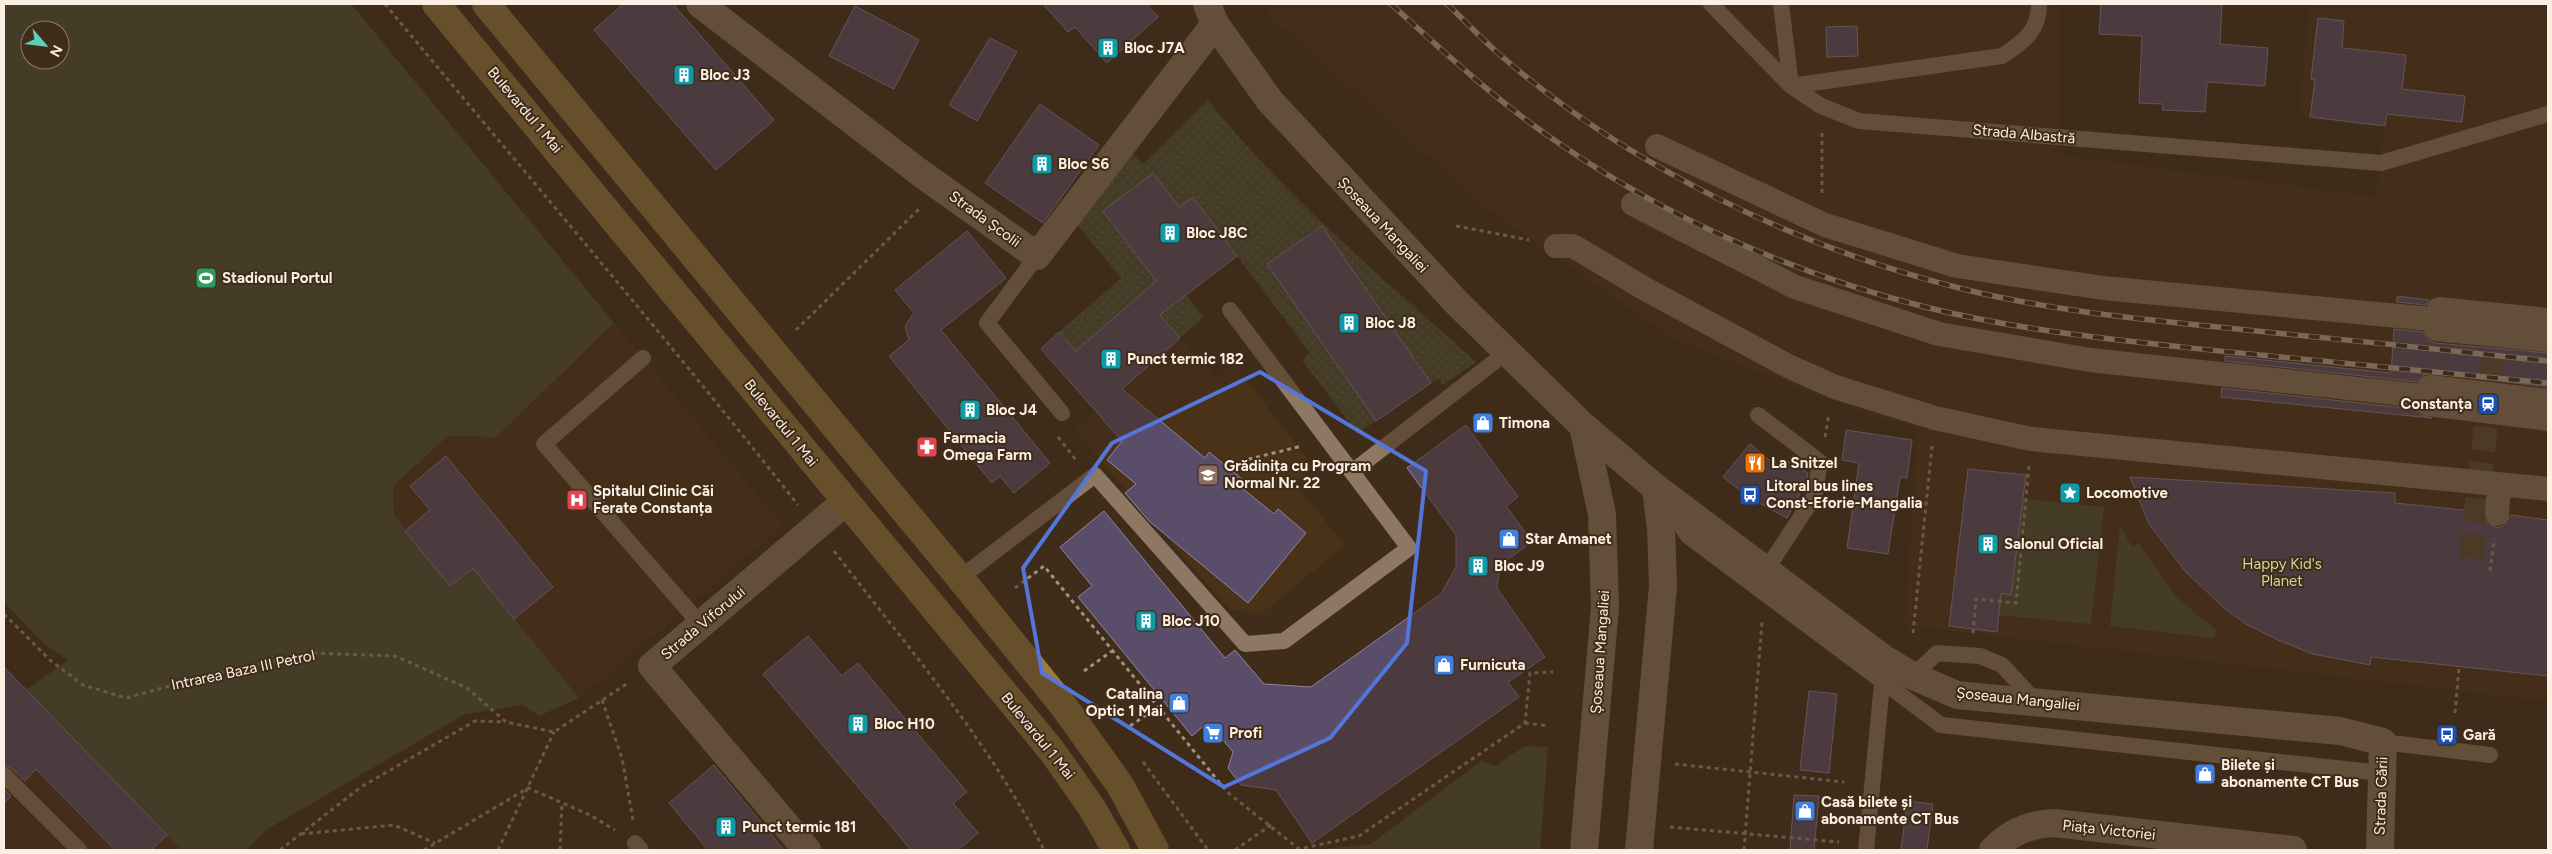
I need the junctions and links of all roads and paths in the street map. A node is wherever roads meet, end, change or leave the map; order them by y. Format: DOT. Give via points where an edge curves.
graph roads {
  1 [pos="385,4"];
  2 [pos="436,4"];
  3 [pos="486,4"];
  4 [pos="700,4"];
  5 [pos="1711,4"];
  6 [pos="1782,4"];
  7 [pos="2039,4"];
  8 [pos="1211,14"];
  9 [pos="1791,86"];
  10 [pos="1821,106"];
  11 [pos="2548,114"];
  12 [pos="1657,146"];
  13 [pos="941,188"];
  14 [pos="1633,204"];
  15 [pos="1822,223"];
  16 [pos="1456,226"];
  17 [pos="1556,246"];
  18 [pos="1037,256"];
  19 [pos="1230,310"];
  20 [pos="2439,320"];
  21 [pos="2548,320"];
  22 [pos="796,330"];
  23 [pos="2548,340"];
  24 [pos="1507,352"];
  25 [pos="643,358"];
  26 [pos="1834,387"];
  27 [pos="2547,410"];
  28 [pos="1062,413"];
  29 [pos="1758,415"];
  30 [pos="1935,418"];
  31 [pos="1583,426"];
  32 [pos="1327,439"];
  33 [pos="2031,439"];
  34 [pos="1820,462"];
  35 [pos="1225,465"];
  36 [pos="1352,472"];
  37 [pos="1090,478"];
  38 [pos="2499,484"];
  39 [pos="1656,488"];
  40 [pos="2548,489"];
  41 [pos="845,502"];
  42 [pos="2496,514"];
  43 [pos="816,528"];
  44 [pos="2492,550"];
  45 [pos="1766,570"];
  46 [pos="2490,571"];
  47 [pos="960,578"];
  48 [pos="1014,588"];
  49 [pos="4,614"];
  50 [pos="1762,621"];
  51 [pos="701,625"];
  52 [pos="1913,633"];
  53 [pos="1972,641"];
  54 [pos="1112,651"];
  55 [pos="652,666"];
  56 [pos="2459,667"];
  57 [pos="1883,670"];
  58 [pos="1084,671"];
  59 [pos="1553,672"];
  60 [pos="1913,676"];
  61 [pos="602,700"];
  62 [pos="2037,703"];
  63 [pos="1158,707"];
  64 [pos="2455,713"];
  65 [pos="506,722"];
  66 [pos="1525,723"];
  67 [pos="1130,726"];
  68 [pos="1548,726"];
  69 [pos="554,732"];
  70 [pos="2383,742"];
  71 [pos="2490,755"];
  72 [pos="1670,763"];
  73 [pos="1750,772"];
  74 [pos="2382,773"];
  75 [pos="4,775"];
  76 [pos="1844,782"];
  77 [pos="528,788"];
  78 [pos="562,803"];
  79 [pos="1271,825"];
  80 [pos="1664,827"];
  81 [pos="299,834"];
  82 [pos="1745,834"];
  83 [pos="1839,842"];
  84 [pos="436,843"];
  85 [pos="638,846"];
  86 [pos="79,850"];
  87 [pos="280,850"];
  88 [pos="424,850"];
  89 [pos="498,850"];
  90 [pos="560,850"];
  91 [pos="807,850"];
  92 [pos="1044,850"];
  93 [pos="1116,850"];
  94 [pos="1155,850"];
  95 [pos="1235,850"];
  96 [pos="1299,850"];
  97 [pos="1584,850"];
  98 [pos="1639,850"];
  99 [pos="1744,850"];
  100 [pos="1866,850"];
  101 [pos="1993,850"];
  102 [pos="2293,850"];
  103 [pos="2380,850"];
  1 -- 43 [label="path" via="701,381"];
  2 -- 41 [label="main road, Bulevardul 1 Mai"];
  3 -- 47 [label="main road"];
  4 -- 13 [label="street, Strada Școlii"];
  5 -- 9 [label="lane, Strada Albastră"];
  6 -- 9 [label="lane"];
  7 -- 9 [label="lane" via="2039,14 2028,38 2002,56"];
  8 -- 18 [label="street, Strada Școlii"];
  8 -- 24 [label="street, Șoseaua Mangaliei" via="1270,102 1356,197"];
  9 -- 10 [label="lane, Strada Albastră"];
  10 -- 11 [label="lane, Strada Albastră" via="1859,121 2380,162"];
  10 -- 15 [label="path"];
  12 -- 15 [label="street"];
  13 -- 18 [label="street, Strada Școlii"];
  13 -- 22 [label="path"];
  14 -- 27 [label="street" via="1795,287 1940,334 2090,360 2431,397 2430,387"];
  15 -- 20 [label="street" via="1957,266 2103,288"];
  16 -- 17 [label="path"];
  17 -- 26 [label="street" via="1573,246 1655,295"];
  18 -- 28 [label="lane" via="987,324"];
  19 -- 32 [label="lane"];
  20 -- 21 [label="street" via="2438,309"];
  20 -- 23 [label="street" via="2436,328"];
  24 -- 31 [label="street, Șoseaua Mangaliei"];
  24 -- 36 [label="lane"];
  25 -- 51 [label="lane" via="544,444"];
  26 -- 30 [label="street"];
  26 -- 34 [label="path"];
  28 -- 37 [label="path" via="1049,424"];
  29 -- 34 [label="lane"];
  30 -- 33 [label="street"];
  30 -- 52 [label="path"];
  31 -- 39 [label="street, Șoseaua Mangaliei"];
  31 -- 97 [label="street, Șoseaua Mangaliei" via="1602,514 1605,607"];
  32 -- 35 [label="path"];
  32 -- 36 [label="lane"];
  33 -- 38 [label="street"];
  33 -- 53 [label="path" via="2016,603 1976,599"];
  34 -- 45 [label="lane" via="1814,497"];
  36 -- 37 [label="lane" via="1409,548 1284,641 1245,644 1095,474"];
  37 -- 47 [label="lane"];
  38 -- 40 [label="street"];
  38 -- 42 [label="street"];
  39 -- 45 [label="street, Șoseaua Mangaliei"];
  39 -- 57 [label="lane" via="1688,536"];
  39 -- 98 [label="street" via="1663,586"];
  41 -- 43 [label="street, Strada Viforului"];
  41 -- 93 [label="main road, Bulevardul 1 Mai" via="1052,751 1092,808"];
  43 -- 51 [label="street, Strada Viforului"];
  43 -- 92 [label="path" via="956,712 1024,809"];
  44 -- 46 [label="path"];
  45 -- 57 [label="street, Șoseaua Mangaliei"];
  47 -- 94 [label="main road" via="1090,741 1120,785"];
  48 -- 54 [label="path" via="1044,566"];
  49 -- 65 [label="path, Intrarea Baza III Petrol" via="52,661 83,685 126,698 311,652 395,656 467,688"];
  50 -- 73 [label="path"];
  51 -- 55 [label="street, Strada Viforului"];
  54 -- 58 [label="path"];
  54 -- 63 [label="path"];
  55 -- 61 [label="path"];
  55 -- 91 [label="street, Strada Viforului"];
  56 -- 64 [label="path"];
  57 -- 60 [label="street, Șoseaua Mangaliei"];
  57 -- 74 [label="lane" via="1941,725"];
  57 -- 100 [label="lane"];
  59 -- 66 [label="path" via="1530,673"];
  60 -- 62 [label="street, Șoseaua Mangaliei" via="1957,695"];
  60 -- 62 [label="lane" via="1937,653 1980,656 2002,666"];
  61 -- 69 [label="path"];
  61 -- 85 [label="path" via="622,758"];
  62 -- 70 [label="street, Șoseaua Mangaliei" via="2340,731"];
  63 -- 67 [label="path"];
  63 -- 79 [label="path" via="1227,792"];
  65 -- 69 [label="path, Intrarea Baza III Petrol"];
  65 -- 81 [label="path" via="475,721 361,786"];
  66 -- 68 [label="path"];
  66 -- 96 [label="path" via="1359,836"];
  69 -- 77 [label="path"];
  70 -- 71 [label="lane"];
  70 -- 74 [label="street, Strada Gării"];
  72 -- 73 [label="path"];
  73 -- 76 [label="path"];
  73 -- 82 [label="path"];
  74 -- 103 [label="street, Strada Gării"];
  75 -- 86 [label="lane"];
  77 -- 78 [label="path"];
  77 -- 84 [label="path"];
  77 -- 89 [label="path"];
  78 -- 85 [label="path" via="590,815"];
  78 -- 90 [label="path"];
  79 -- 95 [label="path"];
  79 -- 96 [label="path"];
  80 -- 82 [label="path"];
  81 -- 84 [label="path" via="394,825"];
  81 -- 87 [label="path"];
  82 -- 83 [label="path"];
  82 -- 99 [label="path"];
  84 -- 88 [label="path"];
  101 -- 102 [label="street, Piața Victoriei" via="2020,830 2054,823"];
}
